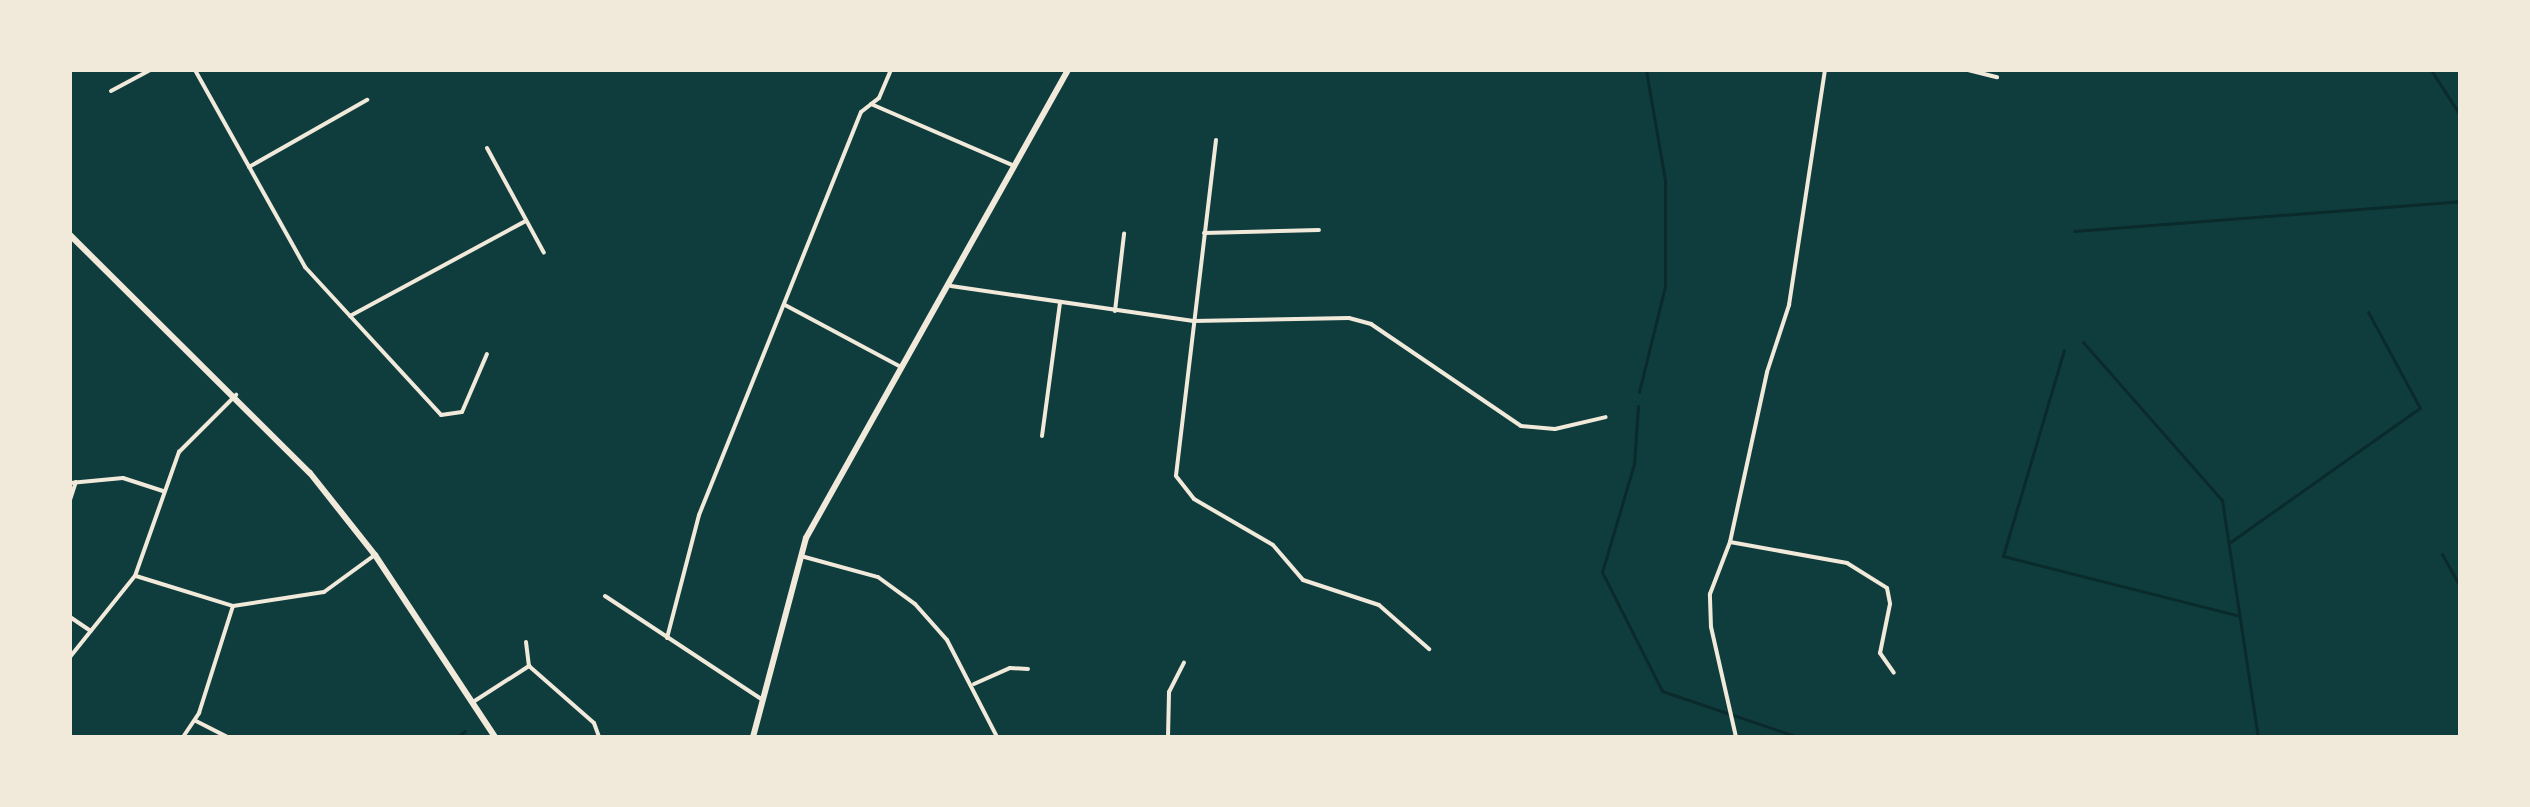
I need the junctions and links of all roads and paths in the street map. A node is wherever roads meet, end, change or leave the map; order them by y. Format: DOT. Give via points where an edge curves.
graph roads {
  1 [pos="150,70"];
  2 [pos="195,70"];
  3 [pos="891,70"];
  4 [pos="1068,70"];
  5 [pos="1825,70"];
  6 [pos="1968,70"];
  7 [pos="1997,77"];
  8 [pos="111,91"];
  9 [pos="367,100"];
  10 [pos="871,104"];
  11 [pos="1216,140"];
  12 [pos="487,148"];
  13 [pos="1014,166"];
  14 [pos="249,167"];
  15 [pos="526,221"];
  16 [pos="1319,230"];
  17 [pos="1204,233"];
  18 [pos="1124,234"];
  19 [pos="70,235"];
  20 [pos="544,253"];
  21 [pos="951,286"];
  22 [pos="1060,302"];
  23 [pos="785,305"];
  24 [pos="1115,311"];
  25 [pos="350,316"];
  26 [pos="1193,321"];
  27 [pos="487,354"];
  28 [pos="901,367"];
  29 [pos="236,395"];
  30 [pos="1606,417"];
  31 [pos="1042,436"];
  32 [pos="73,483"];
  33 [pos="163,491"];
  34 [pos="70,500"];
  35 [pos="1730,542"];
  36 [pos="375,555"];
  37 [pos="799,555"];
  38 [pos="135,576"];
  39 [pos="605,596"];
  40 [pos="233,606"];
  41 [pos="70,617"];
  42 [pos="91,631"];
  43 [pos="667,638"];
  44 [pos="526,642"];
  45 [pos="1429,649"];
  46 [pos="70,657"];
  47 [pos="1184,663"];
  48 [pos="529,666"];
  49 [pos="1028,669"];
  50 [pos="1894,673"];
  51 [pos="974,684"];
  52 [pos="763,700"];
  53 [pos="471,703"];
  54 [pos="196,721"];
  55 [pos="183,737"];
  56 [pos="228,737"];
  57 [pos="495,737"];
  58 [pos="599,737"];
  59 [pos="753,737"];
  60 [pos="997,737"];
  61 [pos="1168,737"];
  62 [pos="1411,737"];
  63 [pos="1432,737"];
  64 [pos="1736,737"];
  1 -- 8 [label="street"];
  2 -- 14 [label="street"];
  3 -- 10 [label="street"];
  4 -- 13 [label="main road"];
  5 -- 35 [label="street" via="1789,305 1767,372"];
  6 -- 7 [label="street"];
  9 -- 14 [label="street"];
  10 -- 13 [label="street"];
  10 -- 23 [label="street" via="861,112"];
  11 -- 17 [label="street"];
  12 -- 15 [label="street"];
  13 -- 21 [label="main road"];
  14 -- 25 [label="street" via="305,267"];
  15 -- 20 [label="street"];
  15 -- 25 [label="street"];
  16 -- 17 [label="street"];
  17 -- 26 [label="street"];
  18 -- 24 [label="street"];
  19 -- 29 [label="main road"];
  21 -- 22 [label="street"];
  21 -- 28 [label="main road"];
  22 -- 24 [label="street"];
  22 -- 31 [label="street"];
  23 -- 28 [label="street"];
  23 -- 43 [label="street" via="699,515"];
  24 -- 26 [label="street"];
  25 -- 27 [label="street" via="441,415 462,412"];
  26 -- 30 [label="street" via="1349,318 1371,324 1521,426 1555,429"];
  26 -- 45 [label="street" via="1175,464 1181,487 1273,545 1303,580 1379,605"];
  28 -- 37 [label="main road"];
  29 -- 33 [label="street" via="179,452"];
  29 -- 36 [label="main road" via="310,473"];
  32 -- 33 [label="street" via="123,478"];
  32 -- 34 [label="street"];
  33 -- 38 [label="street"];
  35 -- 50 [label="street" via="1847,563 1887,588 1890,604 1880,653"];
  35 -- 64 [label="street" via="1710,594 1711,627"];
  36 -- 40 [label="street" via="324,592"];
  36 -- 53 [label="main road"];
  37 -- 51 [label="street" via="893,586 947,640"];
  37 -- 52 [label="main road"];
  38 -- 40 [label="street"];
  38 -- 42 [label="street"];
  39 -- 43 [label="street"];
  40 -- 54 [label="street"];
  41 -- 42 [label="street"];
  42 -- 46 [label="street"];
  43 -- 52 [label="street"];
  44 -- 48 [label="street"];
  47 -- 61 [label="street" via="1169,692"];
  48 -- 53 [label="street"];
  48 -- 58 [label="street" via="594,723"];
  49 -- 51 [label="street" via="1010,668"];
  51 -- 60 [label="street"];
  52 -- 59 [label="main road"];
  53 -- 57 [label="main road"];
  54 -- 55 [label="street"];
  54 -- 56 [label="street"];
  62 -- 63 [label="street"];
}
